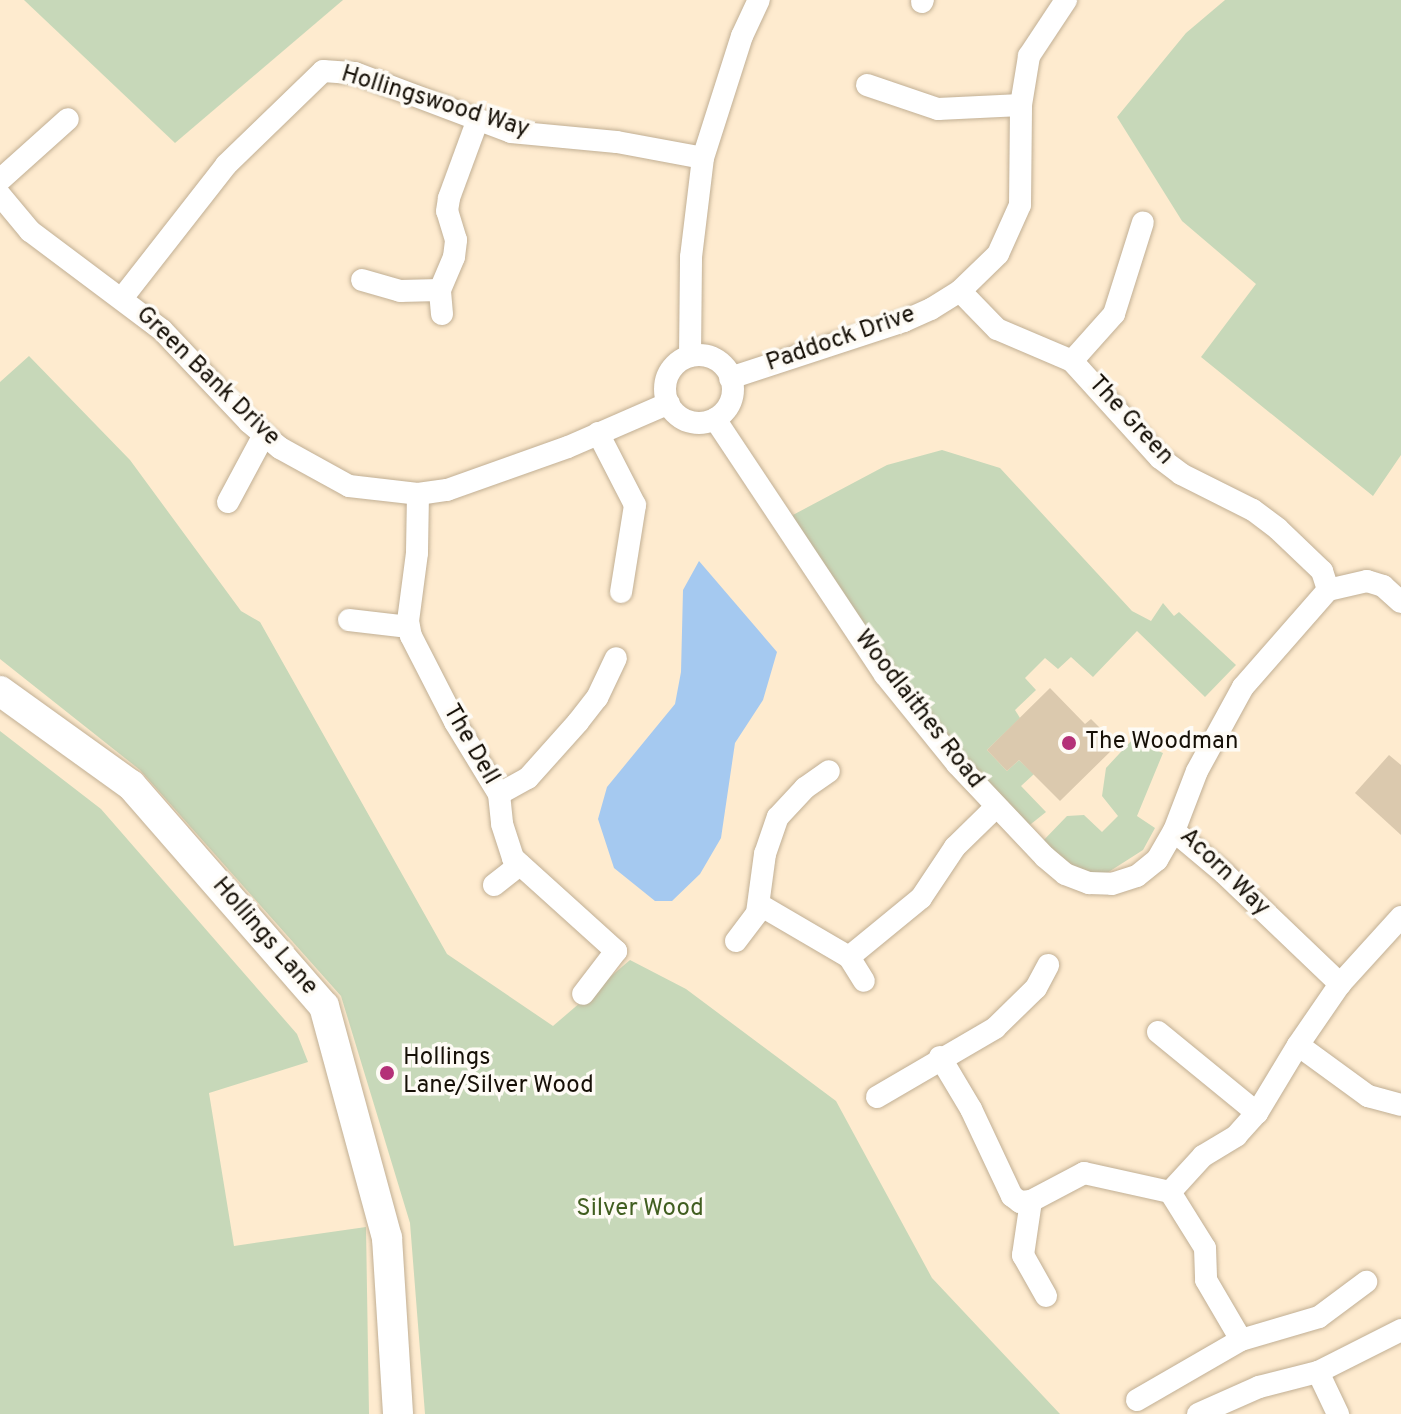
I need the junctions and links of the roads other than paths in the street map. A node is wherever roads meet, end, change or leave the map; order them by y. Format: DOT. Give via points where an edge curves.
graph roads {
  1 [pos="759,0"];
  2 [pos="1066,0"];
  3 [pos="867,85"];
  4 [pos="1021,105"];
  5 [pos="68,119"];
  6 [pos="477,122"];
  7 [pos="703,158"];
  8 [pos="0,180"];
  9 [pos="0,195"];
  10 [pos="1143,222"];
  11 [pos="362,280"];
  12 [pos="440,290"];
  13 [pos="960,291"];
  14 [pos="123,297"];
  15 [pos="442,314"];
  16 [pos="690,356"];
  17 [pos="1072,361"];
  18 [pos="730,378"];
  19 [pos="669,403"];
  20 [pos="715,419"];
  21 [pos="598,433"];
  22 [pos="264,435"];
  23 [pos="418,494"];
  24 [pos="228,502"];
  25 [pos="1328,590"];
  26 [pos="621,592"];
  27 [pos="1401,602"];
  28 [pos="349,620"];
  29 [pos="409,627"];
  30 [pos="616,658"];
  31 [pos="0,691"];
  32 [pos="829,771"];
  33 [pos="499,794"];
  34 [pos="996,807"];
  35 [pos="1174,831"];
  36 [pos="520,865"];
  37 [pos="494,885"];
  38 [pos="760,905"];
  39 [pos="1401,917"];
  40 [pos="736,941"];
  41 [pos="849,957"];
  42 [pos="1048,965"];
  43 [pos="864,981"];
  44 [pos="1340,984"];
  45 [pos="583,994"];
  46 [pos="1158,1032"];
  47 [pos="1298,1045"];
  48 [pos="940,1057"];
  49 [pos="877,1097"];
  50 [pos="1401,1105"];
  51 [pos="1257,1113"];
  52 [pos="1170,1192"];
  53 [pos="1031,1201"];
  54 [pos="1366,1282"];
  55 [pos="1046,1296"];
  56 [pos="1401,1330"];
  57 [pos="1241,1340"];
  58 [pos="1318,1372"];
  59 [pos="1137,1400"];
  60 [pos="398,1414"];
  61 [pos="1198,1414"];
  62 [pos="1338,1414"];
  1 -- 7 [label="street"];
  2 -- 4 [label="street, Paddock Drive" via="1029,56"];
  3 -- 4 [label="street" via="938,109"];
  4 -- 13 [label="street, Paddock Drive" via="1020,205 998,254"];
  5 -- 8 [label="street"];
  6 -- 7 [label="street, Hollingswood Way" via="529,136 617,142"];
  6 -- 12 [label="street" via="449,198 455,250"];
  6 -- 14 [label="street, Hollingswood Way" via="355,73 323,71 226,165"];
  7 -- 16 [label="street" via="691,257"];
  9 -- 14 [label="street, Green Bank Drive" via="30,231"];
  10 -- 17 [label="street" via="1114,314"];
  11 -- 12 [label="street" via="400,291"];
  12 -- 15 [label="street"];
  13 -- 17 [label="street, The Green" via="997,329"];
  13 -- 18 [label="street, Paddock Drive" via="904,321"];
  14 -- 22 [label="street, Green Bank Drive"];
  16 -- 18 [label="street" via="715,359"];
  16 -- 19 [label="street" via="667,377"];
  17 -- 25 [label="street, The Green" via="1160,458 1278,529 1322,571"];
  18 -- 20 [label="street" via="731,401"];
  19 -- 20 [label="street" via="687,421"];
  19 -- 21 [label="street, Green Bank Drive"];
  20 -- 34 [label="street, Woodlaithes Road" via="885,675"];
  21 -- 23 [label="street, Green Bank Drive" via="485,478"];
  21 -- 26 [label="street" via="635,505"];
  22 -- 23 [label="street, Green Bank Drive" via="349,486"];
  22 -- 24 [label="street"];
  23 -- 29 [label="street"];
  25 -- 27 [label="street" via="1367,581 1383,586"];
  25 -- 35 [label="street, Acorn Way" via="1243,687 1197,771"];
  28 -- 29 [label="street"];
  29 -- 33 [label="street, The Dell" via="455,722"];
  30 -- 33 [label="street" via="597,698 578,722 528,778"];
  31 -- 60 [label="street, Hollings Lane" via="131,785 324,1006 387,1238"];
  32 -- 38 [label="street" via="778,817 765,854"];
  33 -- 36 [label="street, The Dell" via="509,848"];
  34 -- 35 [label="street, Woodlaithes Road" via="1065,874 1089,883 1112,884 1137,876 1157,860"];
  34 -- 41 [label="street" via="955,847 921,898"];
  35 -- 44 [label="street, Acorn Way"];
  36 -- 37 [label="street"];
  36 -- 45 [label="street, The Dell" via="616,951"];
  38 -- 40 [label="street"];
  38 -- 41 [label="street"];
  39 -- 44 [label="street"];
  41 -- 43 [label="street"];
  42 -- 48 [label="street" via="1036,988 1004,1021"];
  44 -- 47 [label="street"];
  46 -- 51 [label="street"];
  47 -- 50 [label="street" via="1368,1096"];
  47 -- 51 [label="street"];
  48 -- 49 [label="street"];
  48 -- 53 [label="street" via="1012,1196"];
  51 -- 52 [label="street" via="1236,1136 1203,1156"];
  52 -- 53 [label="street" via="1084,1173"];
  52 -- 57 [label="street" via="1205,1248 1206,1280"];
  53 -- 55 [label="street" via="1022,1247"];
  54 -- 57 [label="street" via="1319,1317"];
  56 -- 58 [label="street"];
  57 -- 59 [label="street"];
  58 -- 61 [label="street" via="1259,1387"];
  58 -- 62 [label="street"];
}
